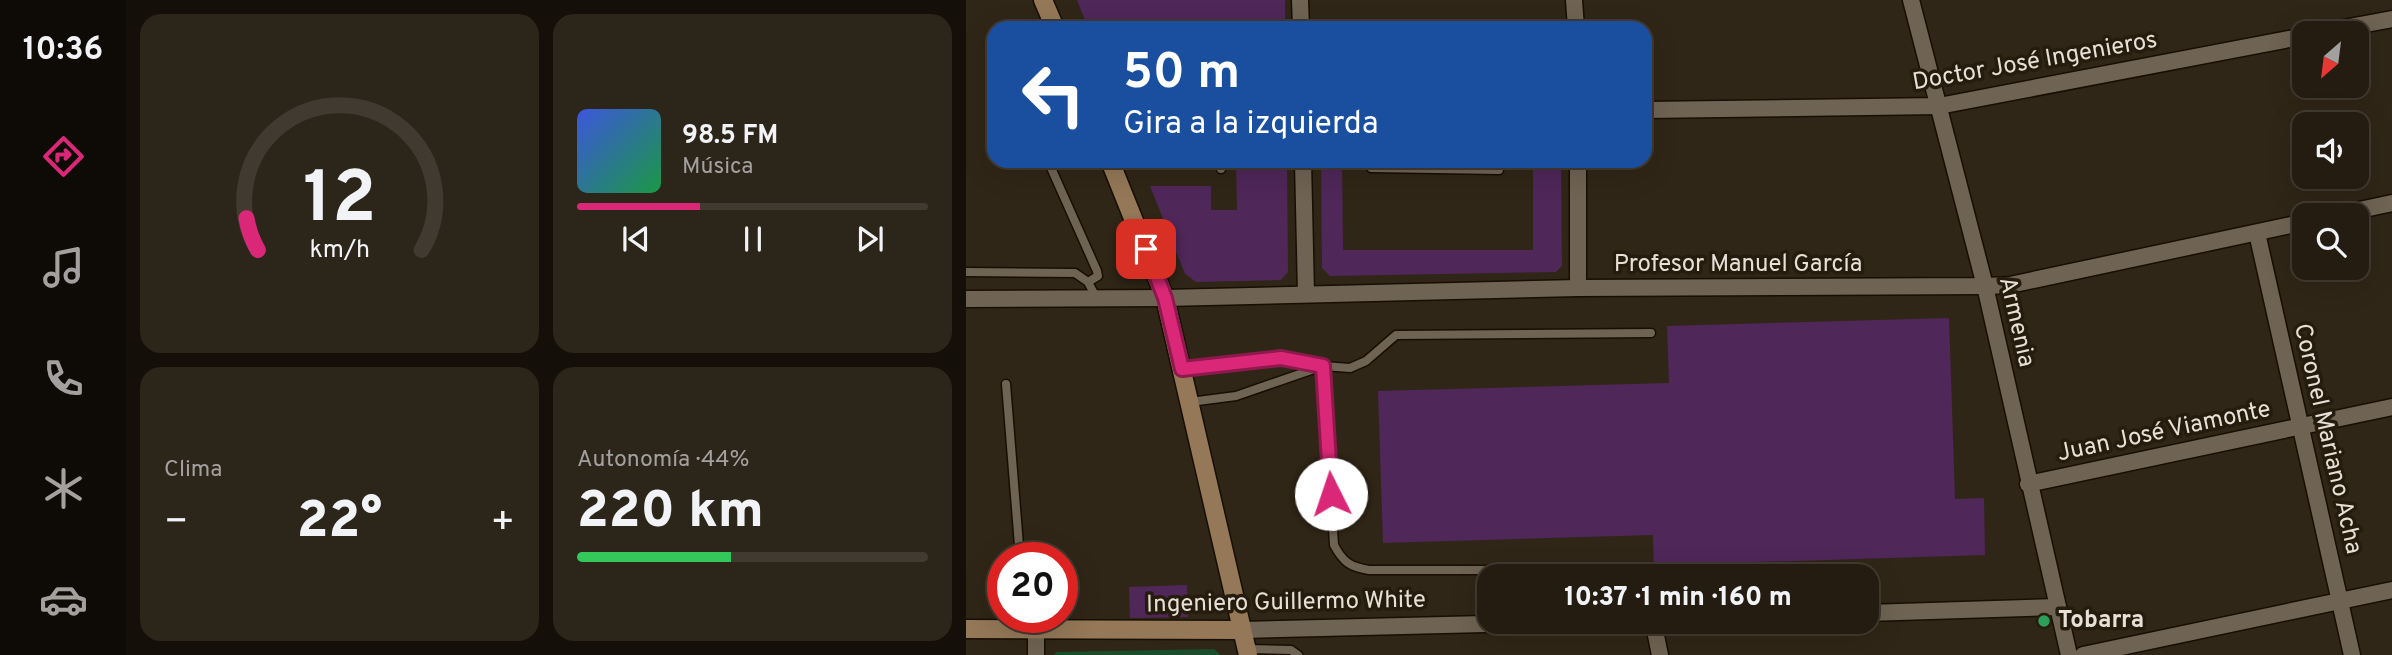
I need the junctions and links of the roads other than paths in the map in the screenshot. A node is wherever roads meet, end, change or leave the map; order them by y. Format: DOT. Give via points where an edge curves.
graph roads {
  1 [pos="1044,0"];
  2 [pos="1300,0"];
  3 [pos="1574,0"];
  4 [pos="1911,0"];
  5 [pos="2392,19"];
  6 [pos="1052,21"];
  7 [pos="1301,21"];
  8 [pos="1576,21"];
  9 [pos="2370,23"];
  10 [pos="2292,38"];
  11 [pos="1939,106"];
  12 [pos="1652,110"];
  13 [pos="1051,168"];
  14 [pos="1113,168"];
  15 [pos="1303,168"];
  16 [pos="1371,168"];
  17 [pos="1578,168"];
  18 [pos="1499,170"];
  19 [pos="2392,203"];
  20 [pos="2369,208"];
  21 [pos="2292,225"];
  22 [pos="2257,233"];
  23 [pos="966,272"];
  24 [pos="1088,282"];
  25 [pos="1985,286"];
  26 [pos="1578,288"];
  27 [pos="1306,294"];
  28 [pos="1165,298"];
  29 [pos="966,299"];
  30 [pos="1097,299"];
  31 [pos="1651,333"];
  32 [pos="1323,366"];
  33 [pos="1182,369"];
  34 [pos="1006,384"];
  35 [pos="1190,401"];
  36 [pos="2392,407"];
  37 [pos="2300,426"];
  38 [pos="2028,484"];
  39 [pos="1019,542"];
  40 [pos="1477,570"];
  41 [pos="2392,590"];
  42 [pos="2340,601"];
  43 [pos="2058,607"];
  44 [pos="1879,613"];
  45 [pos="1477,624"];
  46 [pos="1078,626"];
  47 [pos="987,628"];
  48 [pos="966,629"];
  49 [pos="1242,630"];
  50 [pos="1030,633"];
  51 [pos="1656,634"];
  52 [pos="1247,652"];
  53 [pos="1036,655"];
  54 [pos="1298,655"];
  55 [pos="1660,655"];
  56 [pos="2069,655"];
  57 [pos="2083,655"];
  58 [pos="2352,655"];
  1 -- 6 [label="main road"];
  2 -- 7 [label="street"];
  3 -- 8 [label="street"];
  4 -- 11 [label="street, Armenia"];
  5 -- 9 [label="street"];
  10 -- 11 [label="street, Doctor José Ingenieros"];
  11 -- 12 [label="street, Doctor José Ingenieros"];
  11 -- 25 [label="street, Armenia"];
  13 -- 24 [label="lane" via="1097,271 1098,276"];
  14 -- 28 [label="main road"];
  15 -- 27 [label="street"];
  16 -- 18 [label="lane"];
  17 -- 26 [label="street"];
  19 -- 20 [label="street"];
  21 -- 22 [label="street, Profesor Manuel García"];
  22 -- 25 [label="street, Profesor Manuel García" via="2010,285"];
  22 -- 37 [label="street, Coronel Mariano Acha"];
  23 -- 24 [label="lane" via="1074,273"];
  24 -- 30 [label="lane"];
  25 -- 26 [label="street, Profesor Manuel García"];
  25 -- 38 [label="street, Armenia"];
  26 -- 27 [label="street, Profesor Manuel García"];
  27 -- 28 [label="street, Profesor Manuel García"];
  28 -- 30 [label="street, Profesor Manuel García"];
  28 -- 33 [label="main road"];
  29 -- 30 [label="street, Profesor Manuel García"];
  31 -- 32 [label="lane" via="1396,335 1350,368"];
  32 -- 33 [label="lane" via="1281,358"];
  32 -- 35 [label="lane" via="1236,396"];
  32 -- 40 [label="lane" via="1334,545 1342,559 1352,567 1369,570"];
  33 -- 35 [label="main road"];
  34 -- 39 [label="lane"];
  35 -- 49 [label="main road"];
  36 -- 37 [label="street, Juan José Viamonte"];
  37 -- 38 [label="street, Juan José Viamonte"];
  37 -- 42 [label="street, Coronel Mariano Acha"];
  38 -- 43 [label="street, Armenia"];
  41 -- 42 [label="street"];
  42 -- 57 [label="street"];
  42 -- 58 [label="street, Coronel Mariano Acha"];
  43 -- 44 [label="street"];
  43 -- 56 [label="street, Armenia"];
  45 -- 49 [label="street, Ingeniero Guillermo White"];
  46 -- 49 [label="main road, Ingeniero Guillermo White"];
  47 -- 48 [label="main road, Ingeniero Guillermo White"];
  49 -- 52 [label="main road"];
  50 -- 53 [label="street"];
  51 -- 55 [label="street"];
  52 -- 54 [label="lane" via="1291,650"];
}
